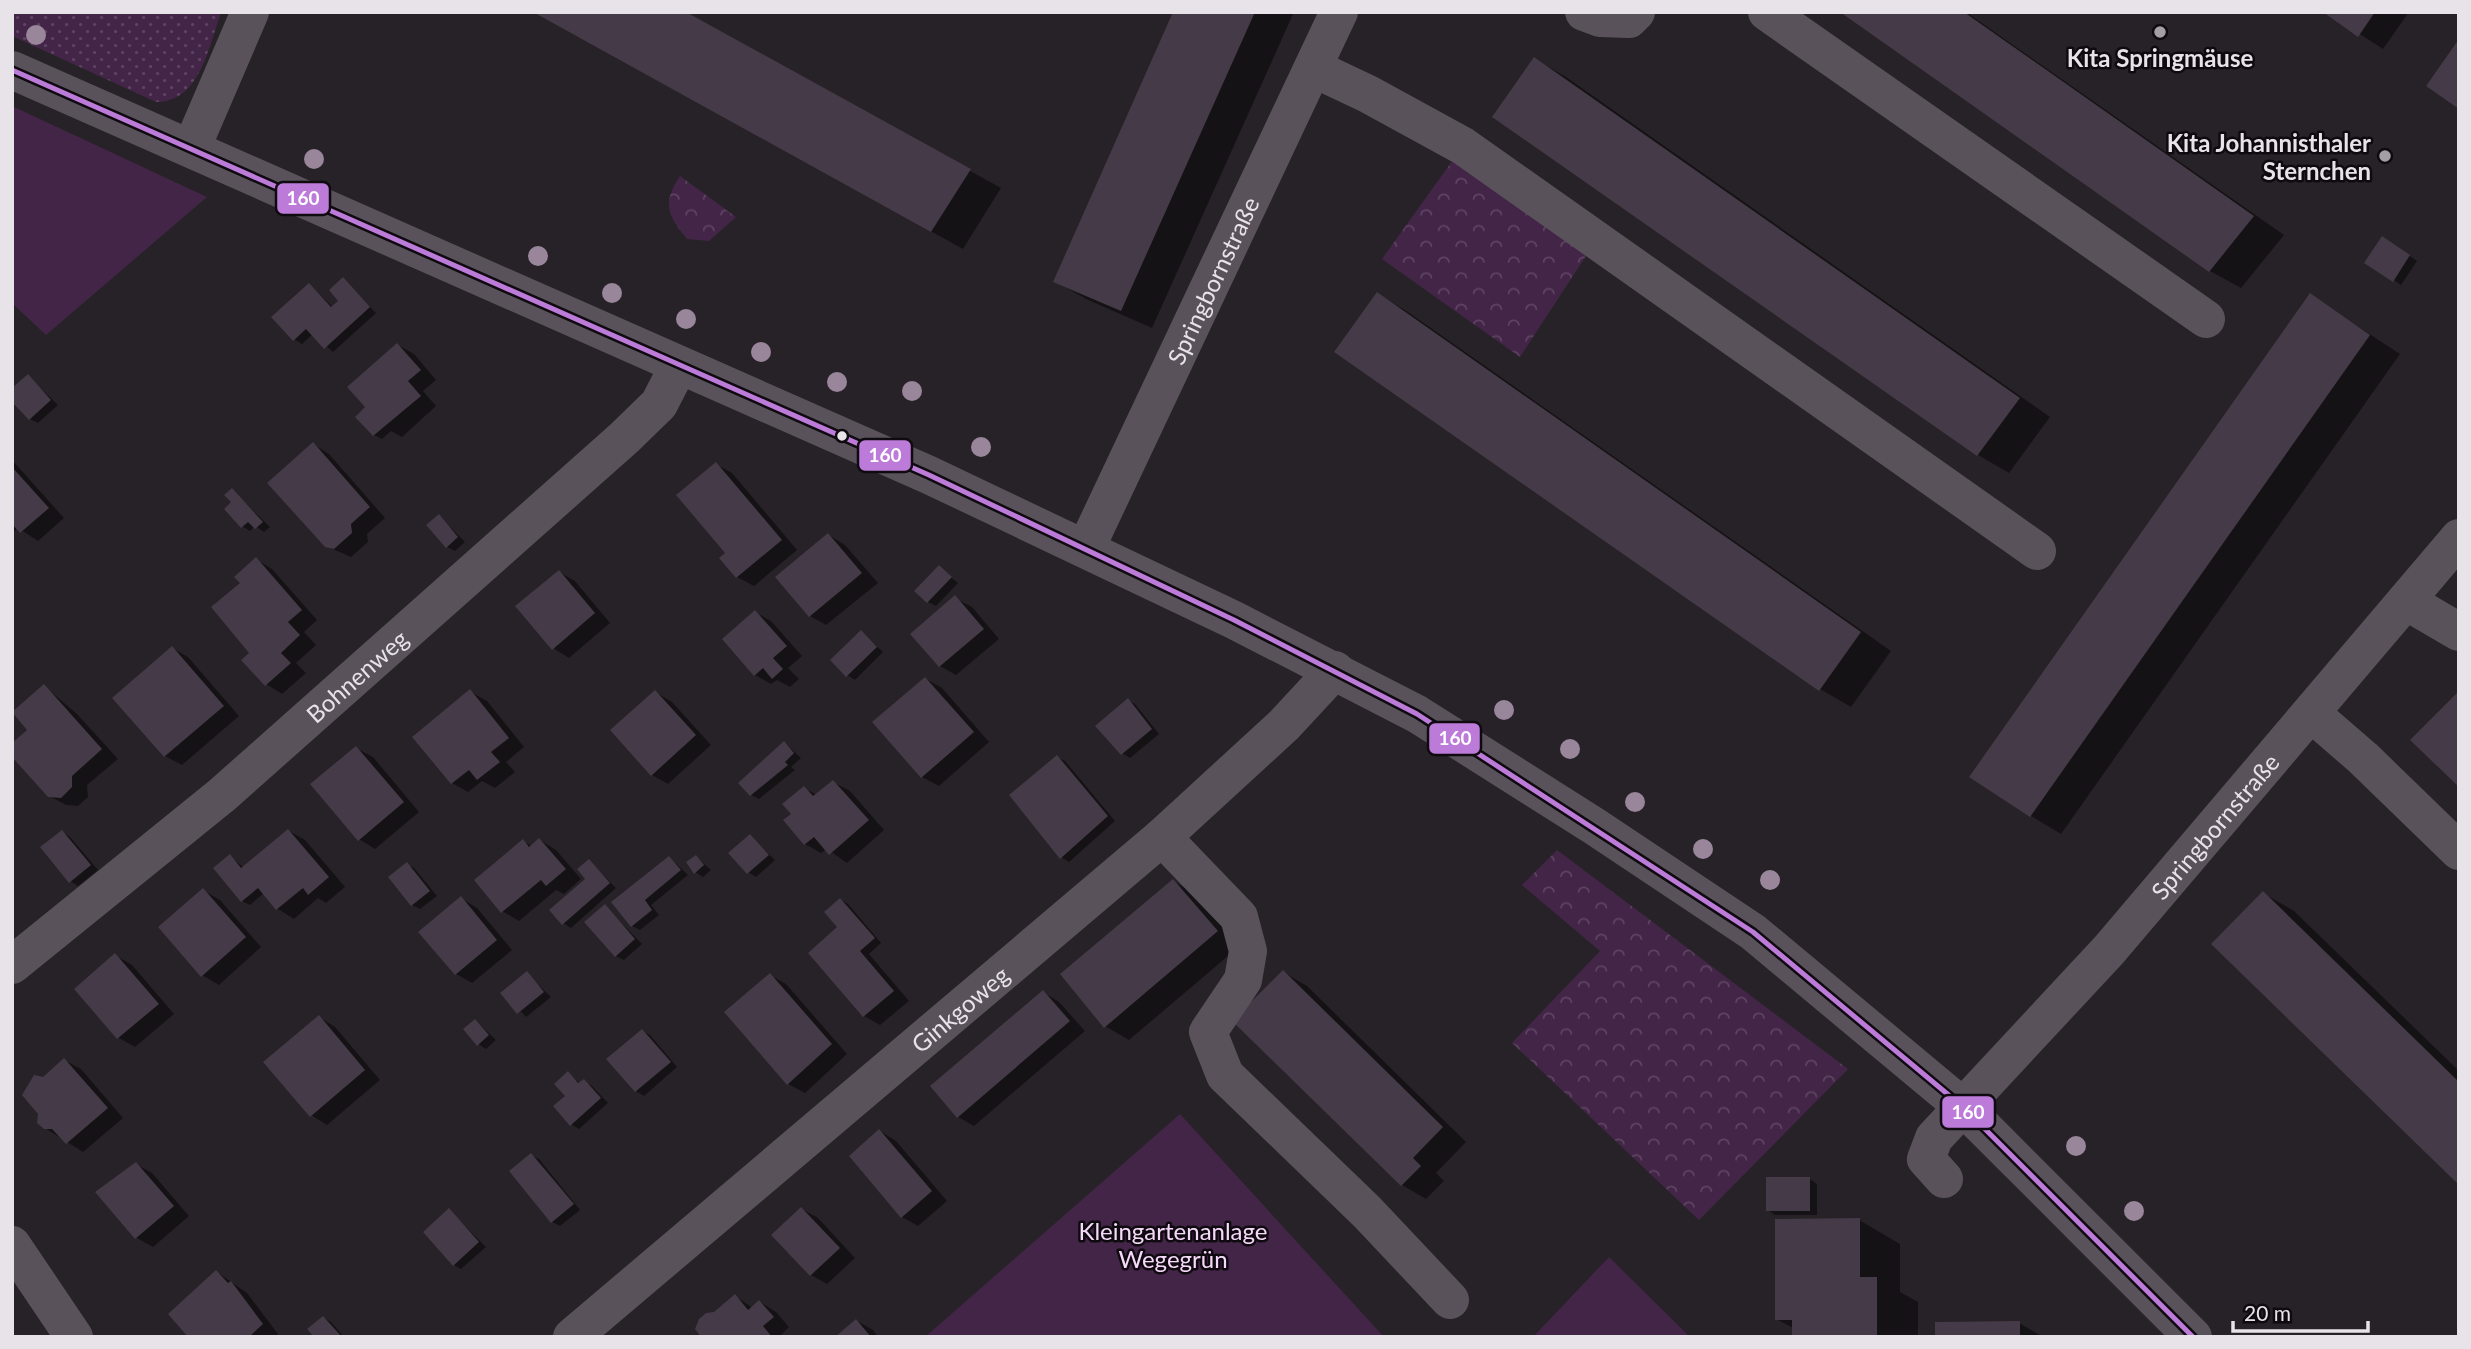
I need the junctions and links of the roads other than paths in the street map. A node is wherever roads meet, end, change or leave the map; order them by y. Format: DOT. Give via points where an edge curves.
graph roads {
  1 [pos="250,12"];
  2 [pos="1339,12"];
  3 [pos="1584,12"];
  4 [pos="1636,12"];
  5 [pos="1767,12"];
  6 [pos="1313,68"];
  7 [pos="12,70"];
  8 [pos="192,147"];
  9 [pos="2206,320"];
  10 [pos="679,365"];
  11 [pos="2459,538"];
  12 [pos="1086,548"];
  13 [pos="2037,551"];
  14 [pos="2406,601"];
  15 [pos="2459,632"];
  16 [pos="1335,670"];
  17 [pos="2311,713"];
  18 [pos="1162,837"];
  19 [pos="2459,851"];
  20 [pos="12,965"];
  21 [pos="1963,1108"];
  22 [pos="1944,1179"];
  23 [pos="12,1245"];
  24 [pos="1450,1300"];
  25 [pos="74,1337"];
  26 [pos="572,1337"];
  27 [pos="2193,1337"];
  1 -- 8 [label="street"];
  2 -- 6 [label="street, Springbornstraße"];
  3 -- 4 [label="street" via="1629,19"];
  5 -- 9 [label="street"];
  6 -- 12 [label="street, Springbornstraße"];
  6 -- 13 [label="street" via="1463,146"];
  7 -- 8 [label="street"];
  8 -- 10 [label="street"];
  10 -- 12 [label="street"];
  10 -- 20 [label="street, Bohnenweg" via="659,404 624,438 222,795"];
  11 -- 14 [label="street, Springbornstraße"];
  12 -- 16 [label="street"];
  14 -- 15 [label="street"];
  14 -- 17 [label="street, Springbornstraße"];
  16 -- 18 [label="street, Ginkgoweg" via="1284,725"];
  16 -- 21 [label="street" via="1417,714 1753,932"];
  17 -- 19 [label="street"];
  17 -- 21 [label="street, Springbornstraße" via="2109,950"];
  18 -- 24 [label="street" via="1239,916 1248,951 1243,980 1208,1032 1226,1075"];
  18 -- 26 [label="street, Ginkgoweg"];
  21 -- 22 [label="street, Springbornstraße" via="1934,1138 1926,1159"];
  21 -- 27 [label="street"];
  23 -- 25 [label="street"];
}
